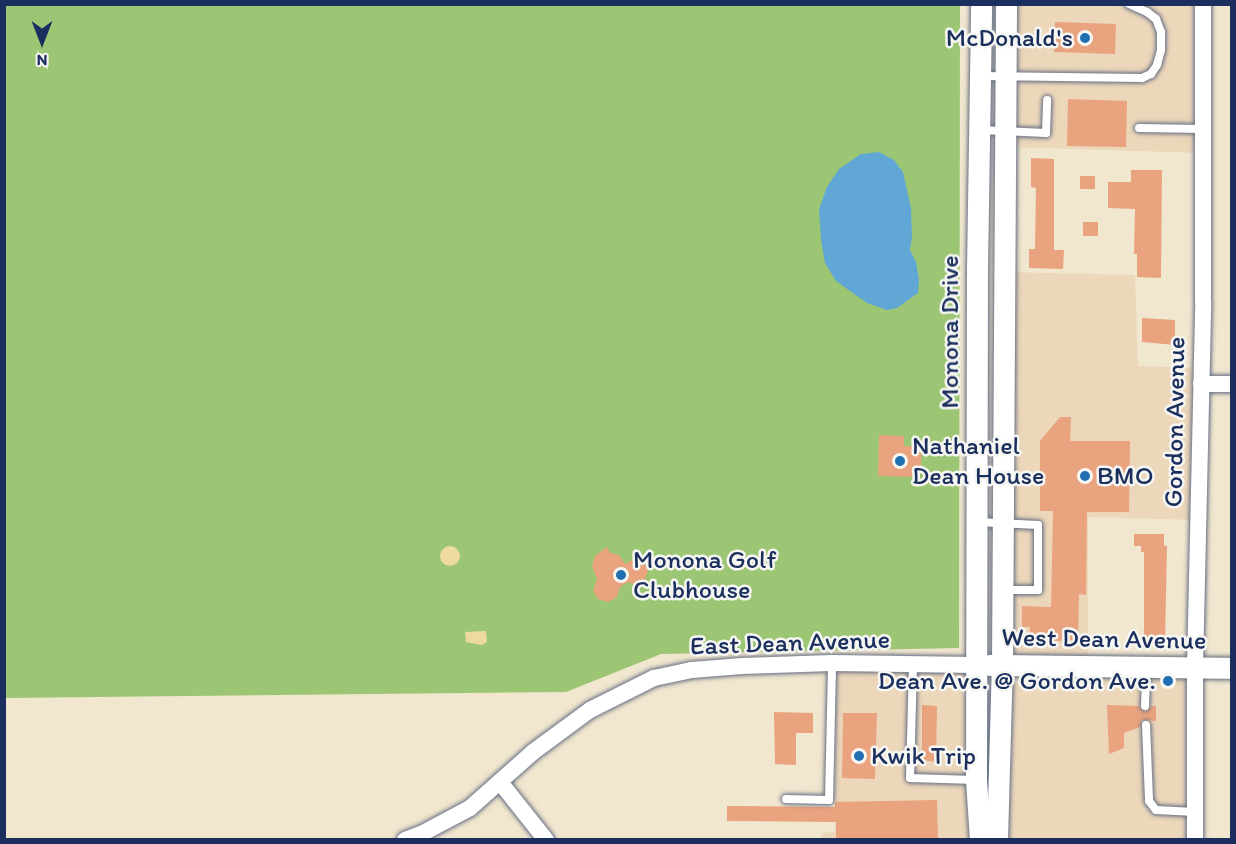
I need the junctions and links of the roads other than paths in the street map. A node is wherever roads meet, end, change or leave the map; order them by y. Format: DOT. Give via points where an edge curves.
graph roads {
  1 [pos="981,4"];
  2 [pos="1006,4"];
  3 [pos="1129,4"];
  4 [pos="1203,4"];
  5 [pos="980,76"];
  6 [pos="1006,76"];
  7 [pos="1047,100"];
  8 [pos="1139,128"];
  9 [pos="1202,129"];
  10 [pos="980,130"];
  11 [pos="1005,132"];
  12 [pos="1201,384"];
  13 [pos="1232,384"];
  14 [pos="976,522"];
  15 [pos="1003,522"];
  16 [pos="1002,590"];
  17 [pos="832,663"];
  18 [pos="913,664"];
  19 [pos="976,665"];
  20 [pos="1002,665"];
  21 [pos="1146,667"];
  22 [pos="1195,668"];
  23 [pos="1232,668"];
  24 [pos="1145,706"];
  25 [pos="1146,725"];
  26 [pos="976,780"];
  27 [pos="500,782"];
  28 [pos="786,799"];
  29 [pos="1195,812"];
  30 [pos="405,840"];
  31 [pos="546,840"];
  32 [pos="980,840"];
  33 [pos="997,840"];
  34 [pos="1195,840"];
  1 -- 5 [label="street, Monona Drive"];
  2 -- 6 [label="street, Monona Drive"];
  3 -- 6 [label="lane" via="1147,12 1161,32 1161,51 1151,74 1126,80"];
  4 -- 9 [label="street, Gordon Avenue"];
  5 -- 6 [label="lane"];
  5 -- 10 [label="street, Monona Drive"];
  6 -- 11 [label="street, Monona Drive"];
  7 -- 11 [label="lane" via="1046,133"];
  8 -- 9 [label="lane"];
  9 -- 12 [label="street, Gordon Avenue"];
  10 -- 11 [label="lane"];
  10 -- 14 [label="street, Monona Drive"];
  11 -- 15 [label="street, Monona Drive"];
  12 -- 13 [label="street"];
  12 -- 22 [label="street, Gordon Avenue"];
  14 -- 15 [label="lane"];
  14 -- 19 [label="street, Monona Drive"];
  15 -- 16 [label="street, Monona Drive"];
  15 -- 16 [label="lane" via="1038,525 1038,590"];
  16 -- 20 [label="street, Monona Drive"];
  17 -- 18 [label="street, East Dean Avenue"];
  17 -- 27 [label="street, East Dean Avenue" via="692,670 654,678 590,710"];
  17 -- 28 [label="lane" via="829,800"];
  18 -- 19 [label="street, East Dean Avenue"];
  18 -- 26 [label="lane" via="910,778"];
  19 -- 20 [label="street, West Dean Avenue"];
  19 -- 26 [label="street, Monona Drive"];
  20 -- 21 [label="street, West Dean Avenue"];
  20 -- 33 [label="street, Monona Drive"];
  21 -- 22 [label="street, West Dean Avenue"];
  21 -- 24 [label="lane"];
  22 -- 23 [label="street, West Dean Avenue"];
  22 -- 29 [label="street, Gordon Avenue"];
  25 -- 29 [label="lane" via="1147,794 1152,806 1156,810"];
  26 -- 32 [label="street, Monona Drive"];
  27 -- 30 [label="street, East Dean Avenue" via="455,817"];
  27 -- 31 [label="street"];
  29 -- 34 [label="street, Gordon Avenue"];
}
